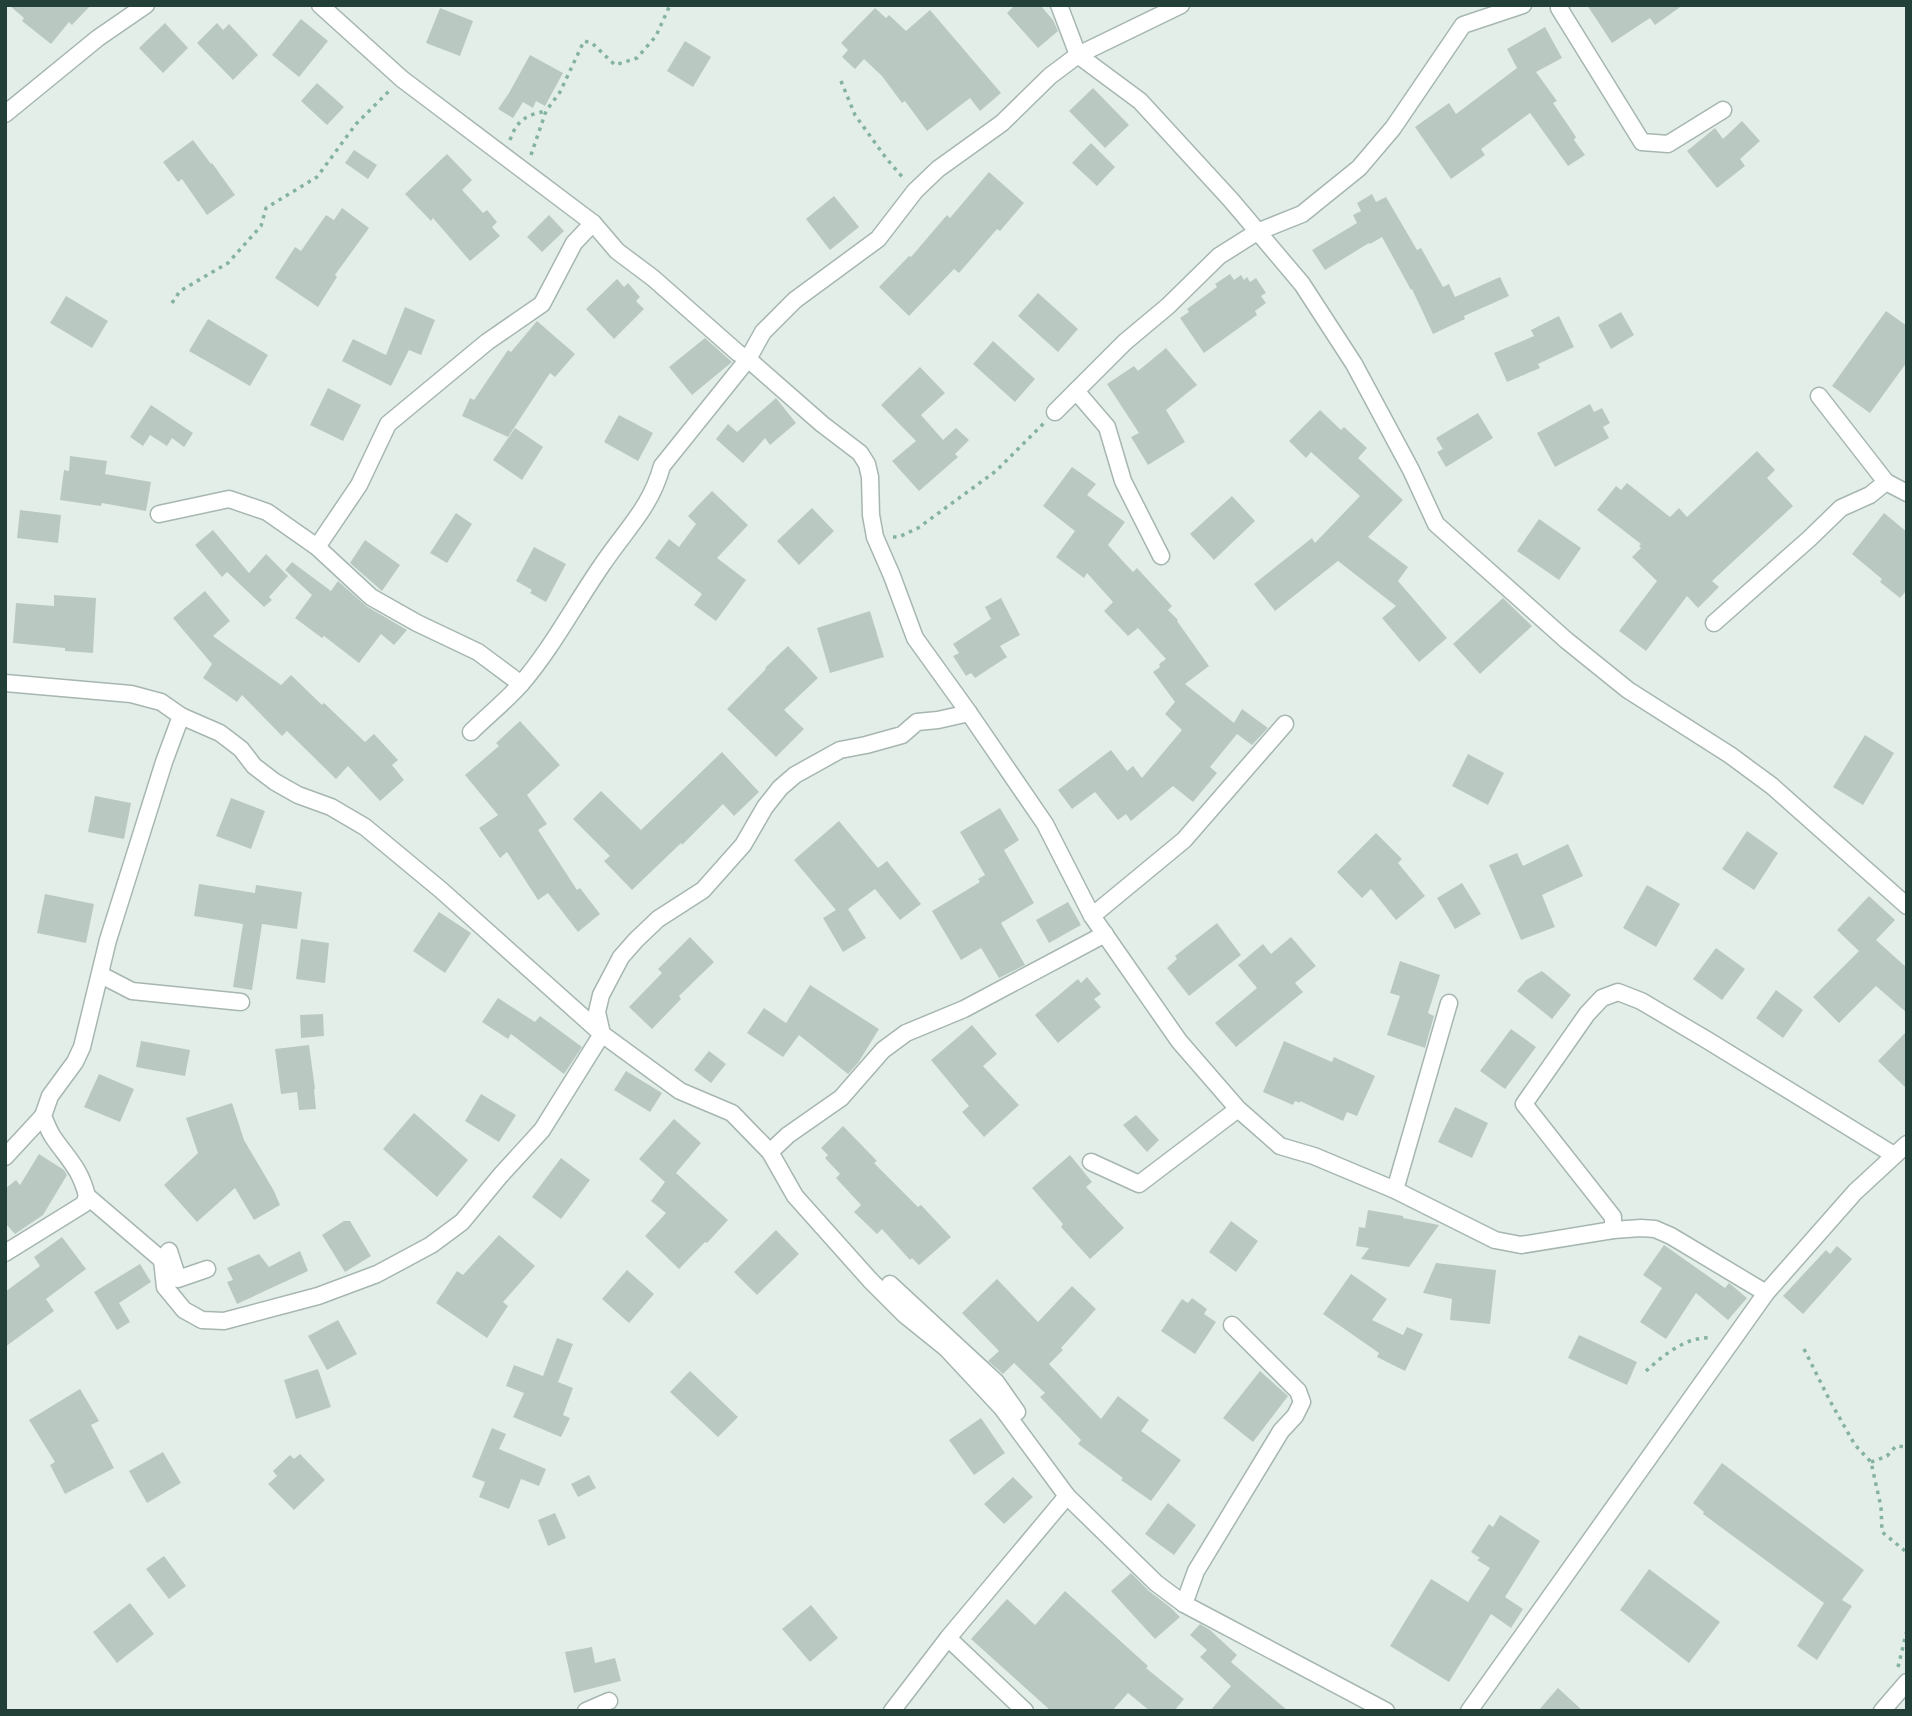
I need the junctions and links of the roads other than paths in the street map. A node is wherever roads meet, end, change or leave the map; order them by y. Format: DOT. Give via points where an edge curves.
graph roads {
  1 [pos="146,5"];
  2 [pos="320,5"];
  3 [pos="1059,5"];
  4 [pos="1181,5"];
  5 [pos="1523,5"];
  6 [pos="1561,5"];
  7 [pos="1078,55"];
  8 [pos="1723,110"];
  9 [pos="5,114"];
  10 [pos="593,223"];
  11 [pos="1257,232"];
  12 [pos="748,359"];
  13 [pos="1076,391"];
  14 [pos="1819,396"];
  15 [pos="1055,412"];
  16 [pos="1886,482"];
  17 [pos="1907,493"];
  18 [pos="159,514"];
  19 [pos="317,547"];
  20 [pos="1161,556"];
  21 [pos="1714,622"];
  22 [pos="5,683"];
  23 [pos="521,684"];
  24 [pos="969,713"];
  25 [pos="181,716"];
  26 [pos="1285,724"];
  27 [pos="471,732"];
  28 [pos="1907,906"];
  29 [pos="1092,916"];
  30 [pos="1105,934"];
  31 [pos="101,975"];
  32 [pos="241,1002"];
  33 [pos="1449,1003"];
  34 [pos="602,1034"];
  35 [pos="1238,1110"];
  36 [pos="43,1116"];
  37 [pos="1907,1144"];
  38 [pos="770,1152"];
  39 [pos="1894,1155"];
  40 [pos="5,1157"];
  41 [pos="1091,1162"];
  42 [pos="1395,1190"];
  43 [pos="87,1196"];
  44 [pos="1613,1230"];
  45 [pos="5,1253"];
  46 [pos="162,1260"];
  47 [pos="207,1269"];
  48 [pos="890,1284"];
  49 [pos="1766,1293"];
  50 [pos="1232,1325"];
  51 [pos="1070,1493"];
  52 [pos="1184,1604"];
  53 [pos="948,1638"];
  54 [pos="1905,1684"];
  55 [pos="609,1701"];
  56 [pos="586,1711"];
  57 [pos="892,1711"];
  58 [pos="1025,1711"];
  59 [pos="1385,1711"];
  60 [pos="1469,1711"];
  61 [pos="1882,1711"];
  1 -- 9 [label="street"];
  2 -- 10 [label="street" via="401,79"];
  3 -- 7 [label="street"];
  4 -- 7 [label="street"];
  5 -- 11 [label="street" via="1463,25 1393,128 1359,167 1301,214"];
  6 -- 8 [label="street" via="1642,142 1668,144"];
  7 -- 11 [label="street" via="1140,101"];
  7 -- 12 [label="street" via="1002,123 915,191 878,239 795,300 763,332"];
  10 -- 12 [label="street" via="617,251"];
  10 -- 19 [label="street" via="574,243 542,304 487,342 388,424 359,485"];
  11 -- 13 [label="street" via="1219,256"];
  11 -- 28 [label="street" via="1302,284 1354,364 1436,524 1566,640 1628,690 1772,786"];
  12 -- 23 [label="street" via="662,466 657,485 638,517"];
  12 -- 24 [label="street" via="860,453 867,464 875,537 915,638"];
  13 -- 15 [label="street"];
  13 -- 20 [label="street" via="1107,427 1123,481"];
  14 -- 16 [label="street"];
  16 -- 17 [label="street"];
  16 -- 21 [label="street" via="1840,508"];
  18 -- 19 [label="street" via="229,499 267,512"];
  19 -- 23 [label="street" via="371,597 478,652"];
  22 -- 25 [label="street" via="131,694 161,702"];
  23 -- 27 [label="street"];
  24 -- 29 [label="street" via="1045,824"];
  24 -- 34 [label="street" via="917,722 902,734 840,750 780,788 743,845 703,890 659,919 621,957 601,995 597,1012"];
  25 -- 31 [label="street" via="112,927"];
  25 -- 34 [label="street" via="220,733 275,782 365,827"];
  26 -- 29 [label="street" via="1184,840"];
  29 -- 30 [label="street"];
  30 -- 35 [label="street" via="1178,1041"];
  30 -- 38 [label="street" via="964,1009 905,1034 883,1051 841,1098"];
  31 -- 32 [label="street" via="132,991"];
  31 -- 36 [label="street" via="82,1047"];
  33 -- 42 [label="street"];
  34 -- 38 [label="street" via="680,1091 732,1113"];
  34 -- 46 [label="street" via="542,1130 462,1222 377,1274 318,1296 224,1321 202,1320 184,1310 165,1287"];
  35 -- 41 [label="street" via="1139,1184"];
  35 -- 42 [label="street" via="1280,1146"];
  36 -- 40 [label="street"];
  36 -- 43 [label="street" via="71,1158"];
  37 -- 39 [label="street"];
  38 -- 51 [label="street" via="795,1196 870,1280 946,1348 1002,1408"];
  39 -- 44 [label="street" via="1641,1001 1618,992 1602,998 1587,1014 1524,1104 1613,1217"];
  39 -- 49 [label="street"];
  42 -- 44 [label="street" via="1495,1240 1521,1245"];
  43 -- 45 [label="street" via="84,1204"];
  43 -- 46 [label="street"];
  44 -- 49 [label="street" via="1655,1229"];
  46 -- 47 [label="street" via="169,1251 178,1279"];
  48 -- 51 [label="street" via="996,1382"];
  49 -- 60 [label="street"];
  50 -- 52 [label="street" via="1298,1391 1302,1402 1196,1571"];
  51 -- 52 [label="street" via="1156,1583"];
  51 -- 53 [label="street"];
  52 -- 59 [label="street"];
  53 -- 57 [label="street"];
  53 -- 58 [label="street"];
  54 -- 61 [label="street"];
  55 -- 56 [label="street"];
}
